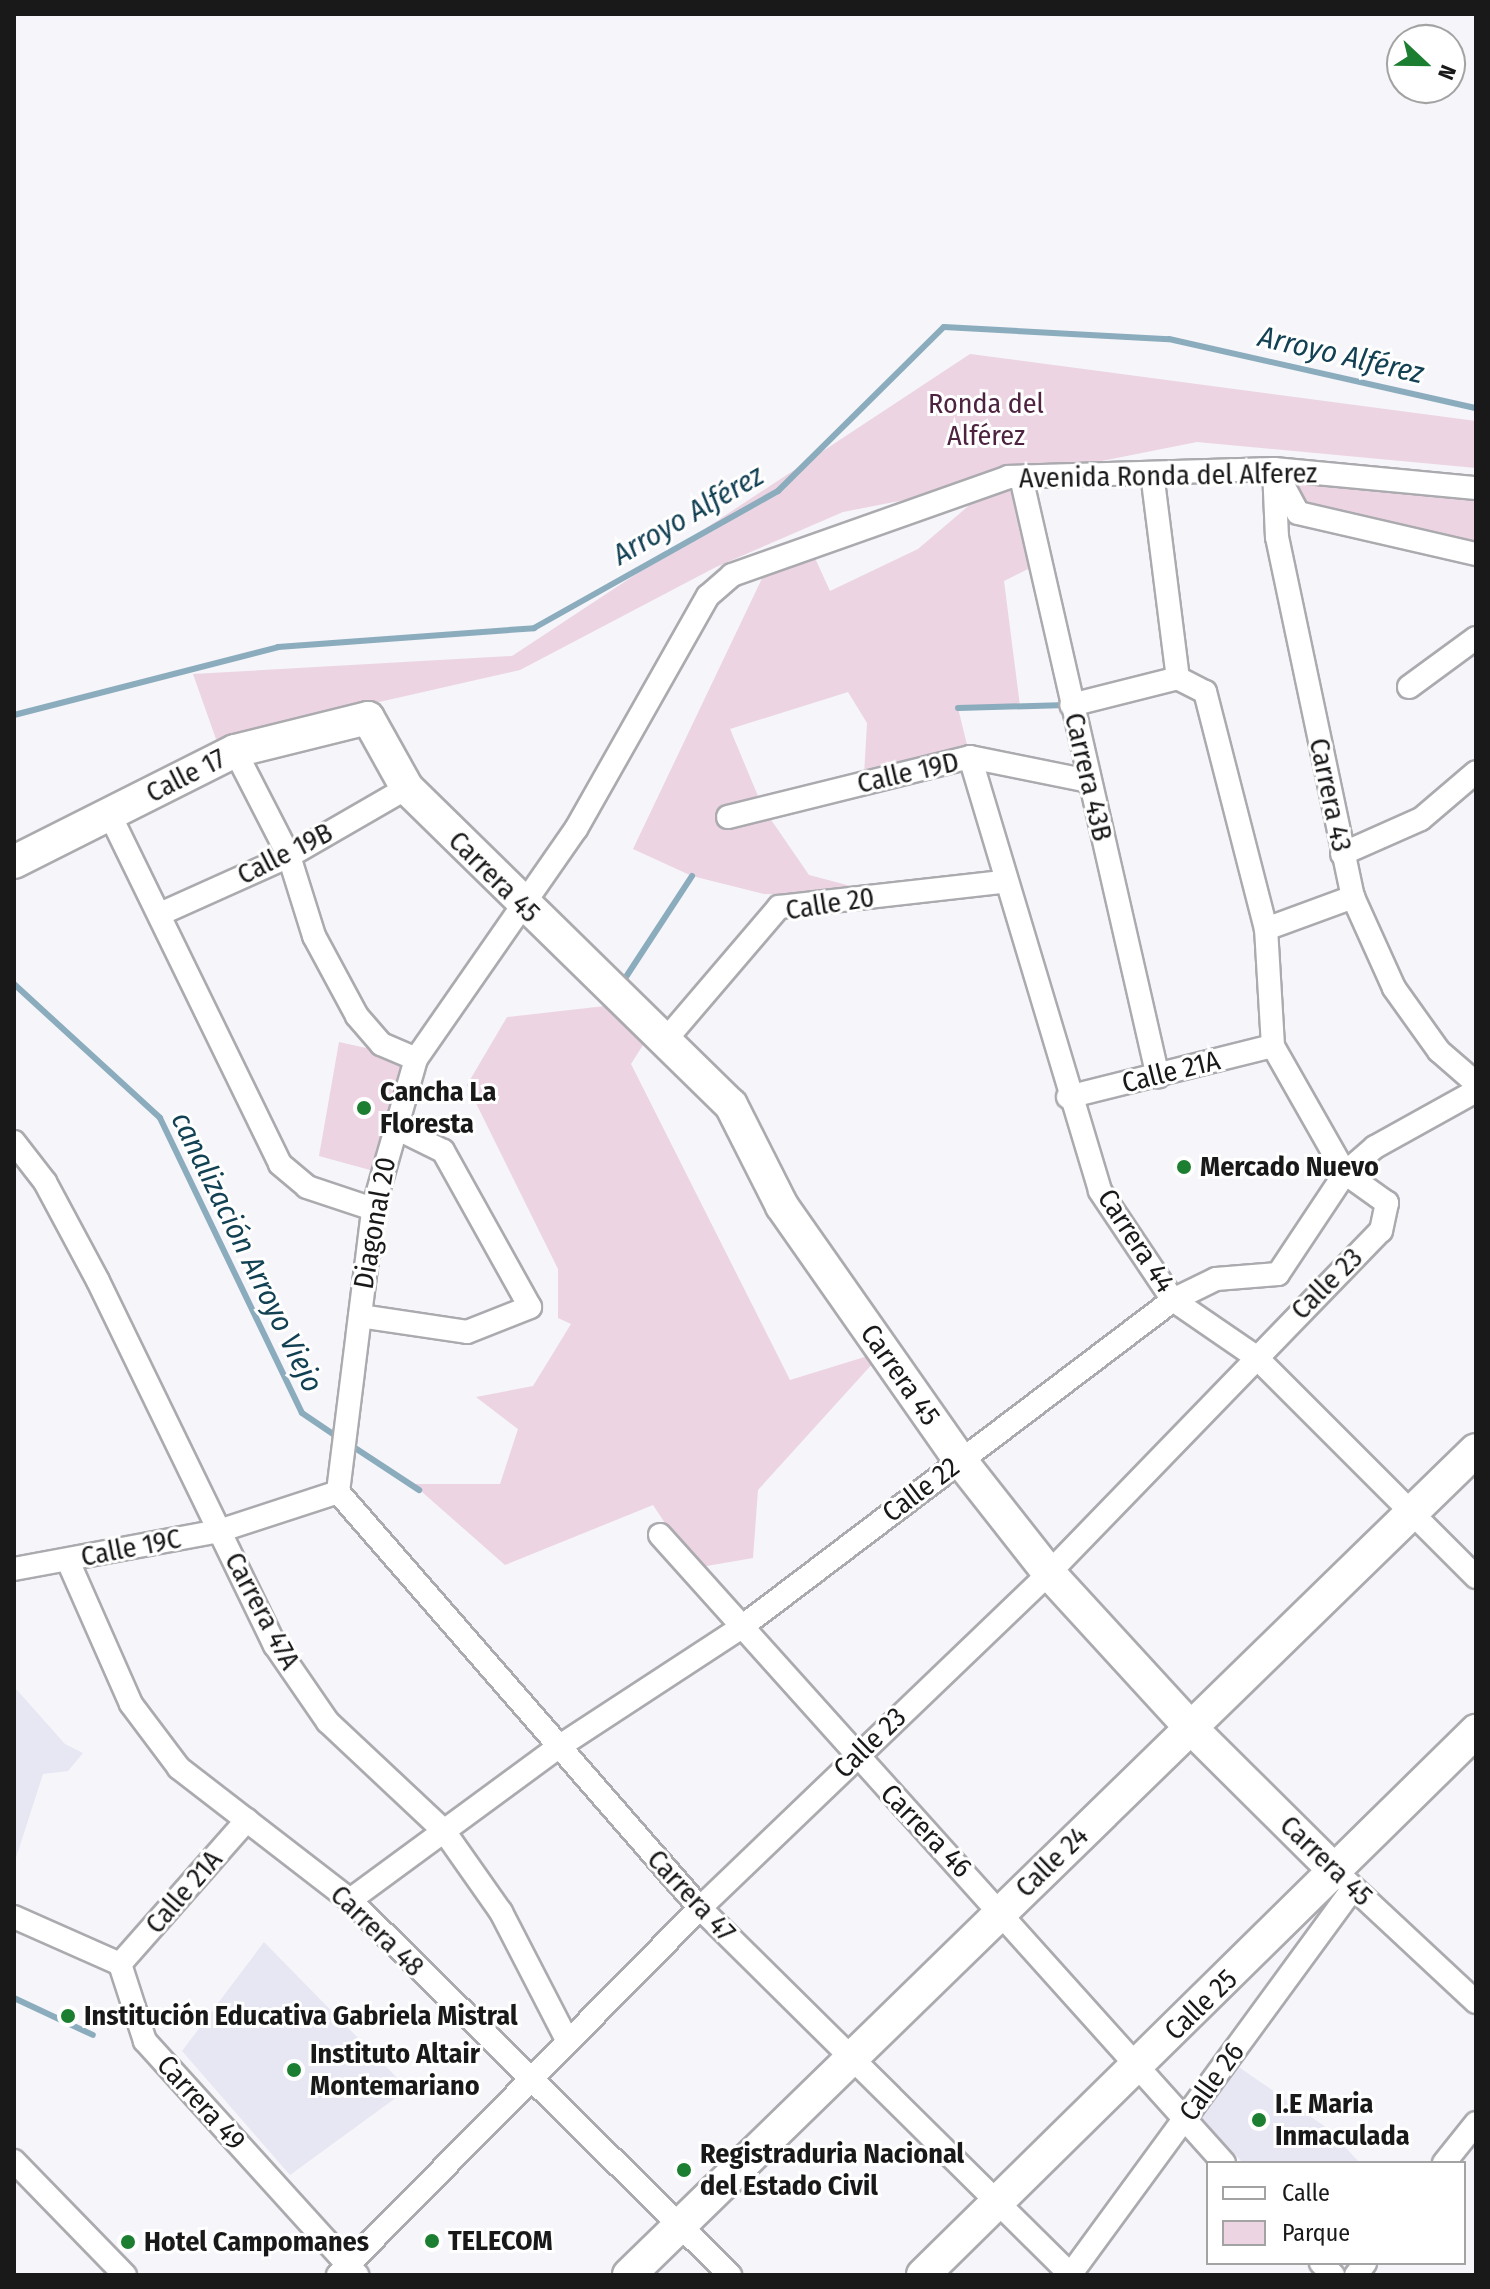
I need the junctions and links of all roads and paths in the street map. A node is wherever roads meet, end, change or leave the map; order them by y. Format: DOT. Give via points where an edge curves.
graph roads {
  1 [pos="1274,469"];
  2 [pos="1152,473"];
  3 [pos="1021,477"];
  4 [pos="1476,488"];
  5 [pos="1476,555"];
  6 [pos="732,575"];
  7 [pos="1476,638"];
  8 [pos="1178,678"];
  9 [pos="1409,687"];
  10 [pos="1071,705"];
  11 [pos="368,718"];
  12 [pos="235,751"];
  13 [pos="970,757"];
  14 [pos="1476,772"];
  15 [pos="1089,781"];
  16 [pos="407,788"];
  17 [pos="110,815"];
  18 [pos="728,817"];
  19 [pos="1342,854"];
  20 [pos="289,856"];
  21 [pos="14,862"];
  22 [pos="1001,882"];
  23 [pos="1353,897"];
  24 [pos="525,909"];
  25 [pos="160,914"];
  26 [pos="1266,929"];
  27 [pos="668,1037"];
  28 [pos="1273,1046"];
  29 [pos="416,1059"];
  30 [pos="1158,1077"];
  31 [pos="1476,1083"];
  32 [pos="1476,1091"];
  33 [pos="1068,1097"];
  34 [pos="392,1126"];
  35 [pos="14,1142"];
  36 [pos="1345,1173"];
  37 [pos="373,1209"];
  38 [pos="1173,1300"];
  39 [pos="360,1316"];
  40 [pos="1256,1357"];
  41 [pos="1476,1450"];
  42 [pos="960,1460"];
  43 [pos="338,1492"];
  44 [pos="1410,1514"];
  45 [pos="219,1531"];
  46 [pos="660,1535"];
  47 [pos="68,1561"];
  48 [pos="14,1569"];
  49 [pos="1049,1573"];
  50 [pos="1476,1577"];
  51 [pos="739,1629"];
  52 [pos="1191,1728"];
  53 [pos="1476,1731"];
  54 [pos="557,1748"];
  55 [pos="855,1757"];
  56 [pos="247,1820"];
  57 [pos="444,1831"];
  58 [pos="1345,1881"];
  59 [pos="350,1900"];
  60 [pos="700,1908"];
  61 [pos="1002,1910"];
  62 [pos="14,1917"];
  63 [pos="120,1964"];
  64 [pos="1476,2002"];
  65 [pos="567,2040"];
  66 [pos="848,2059"];
  67 [pos="1137,2066"];
  68 [pos="528,2083"];
  69 [pos="1184,2122"];
  70 [pos="1476,2123"];
  71 [pos="14,2161"];
  72 [pos="1222,2161"];
  73 [pos="1446,2161"];
  74 [pos="997,2204"];
  75 [pos="681,2226"];
  76 [pos="117,2272"];
  77 [pos="348,2272"];
  78 [pos="629,2275"];
  79 [pos="730,2275"];
  80 [pos="923,2275"];
  81 [pos="1071,2275"];
  1 -- 2 [label="street, Avenida Ronda del Alferez"];
  1 -- 4 [label="street, Avenida Ronda del Alferez"];
  1 -- 5 [label="street" via="1298,513"];
  1 -- 19 [label="street, Carrera 43" via="1277,537"];
  2 -- 3 [label="street, Avenida Ronda del Alferez"];
  2 -- 8 [label="street"];
  3 -- 6 [label="street, Avenida Ronda del Alferez"];
  3 -- 10 [label="street, Carrera 43B"];
  6 -- 24 [label="street, Diagonal 20" via="686,623 576,829"];
  7 -- 9 [label="street"];
  8 -- 10 [label="street"];
  8 -- 26 [label="street" via="1205,692"];
  10 -- 15 [label="street, Carrera 43B"];
  11 -- 12 [label="street, Calle 17"];
  11 -- 16 [label="street, Carrera 45"];
  12 -- 17 [label="street, Calle 17"];
  12 -- 20 [label="street"];
  13 -- 15 [label="street, Calle 19D"];
  13 -- 18 [label="street, Calle 19D"];
  13 -- 22 [label="street, Carrera 44"];
  14 -- 19 [label="street" via="1421,819"];
  15 -- 30 [label="street, Carrera 43B"];
  16 -- 20 [label="street, Calle 19B"];
  16 -- 24 [label="street, Carrera 45"];
  17 -- 21 [label="street, Calle 17"];
  17 -- 25 [label="street"];
  19 -- 23 [label="street, Carrera 43"];
  20 -- 25 [label="street, Calle 19B"];
  20 -- 29 [label="street" via="314,936 357,1016 381,1044"];
  22 -- 27 [label="street, Calle 20" via="779,907"];
  22 -- 33 [label="street, Carrera 44"];
  23 -- 26 [label="street"];
  23 -- 31 [label="street, Carrera 43" via="1394,988 1439,1051"];
  24 -- 27 [label="street, Carrera 45"];
  24 -- 29 [label="street, Diagonal 20"];
  25 -- 37 [label="street" via="280,1164 307,1187"];
  26 -- 28 [label="street"];
  27 -- 42 [label="street, Carrera 45" via="731,1105 782,1206"];
  28 -- 30 [label="street, Calle 21A"];
  28 -- 36 [label="street"];
  29 -- 34 [label="street, Diagonal 20"];
  30 -- 33 [label="street, Calle 21A"];
  32 -- 36 [label="street, Calle 22" via="1375,1147"];
  33 -- 38 [label="street, Carrera 44" via="1100,1191"];
  34 -- 37 [label="street, Diagonal 20"];
  34 -- 39 [label="street" via="443,1151 530,1307 467,1332"];
  35 -- 45 [label="street, Carrera 47A" via="45,1182 98,1281"];
  36 -- 38 [label="street, Calle 22" via="1278,1274 1216,1279"];
  36 -- 40 [label="street, Calle 23" via="1387,1203 1381,1231"];
  37 -- 39 [label="street, Diagonal 20"];
  38 -- 40 [label="street, Carrera 44"];
  38 -- 42 [label="street, Calle 22"];
  39 -- 43 [label="street, Diagonal 20"];
  40 -- 44 [label="street, Carrera 44"];
  40 -- 49 [label="street, Calle 23"];
  41 -- 44 [label="street, Calle 24"];
  42 -- 49 [label="street, Carrera 45"];
  42 -- 51 [label="street, Calle 22"];
  43 -- 45 [label="street, Calle 19C"];
  43 -- 54 [label="street, Carrera 47"];
  44 -- 50 [label="street, Carrera 44"];
  44 -- 52 [label="street, Calle 24"];
  45 -- 47 [label="street, Calle 19C"];
  45 -- 57 [label="street, Carrera 47A" via="275,1645 328,1722"];
  46 -- 51 [label="street, Carrera 46"];
  47 -- 48 [label="street, Calle 19C"];
  47 -- 56 [label="street, Carrera 48" via="153,1740"];
  49 -- 52 [label="street, Carrera 45"];
  49 -- 55 [label="street, Calle 23"];
  51 -- 54 [label="street, Calle 22"];
  51 -- 55 [label="street, Carrera 46"];
  52 -- 58 [label="street, Carrera 45"];
  52 -- 61 [label="street, Calle 24"];
  53 -- 58 [label="street, Calle 25"];
  54 -- 57 [label="street, Calle 22"];
  54 -- 60 [label="street, Carrera 47"];
  55 -- 60 [label="street, Calle 23"];
  55 -- 61 [label="street, Carrera 46"];
  56 -- 59 [label="street, Carrera 48"];
  56 -- 63 [label="street, Calle 21A"];
  57 -- 59 [label="street, Calle 22"];
  57 -- 65 [label="street, Carrera 47A" via="501,1912"];
  58 -- 64 [label="street, Carrera 45"];
  58 -- 67 [label="street, Calle 25"];
  58 -- 69 [label="street, Calle 26"];
  59 -- 68 [label="street, Carrera 48"];
  60 -- 65 [label="street, Calle 23"];
  60 -- 66 [label="street, Carrera 47"];
  61 -- 66 [label="street, Calle 24"];
  61 -- 67 [label="street, Carrera 46"];
  62 -- 63 [label="street"];
  63 -- 77 [label="street, Carrera 49" via="145,2041"];
  65 -- 68 [label="street, Calle 23"];
  66 -- 74 [label="street, Carrera 47"];
  66 -- 75 [label="street, Calle 24"];
  67 -- 69 [label="street, Carrera 46"];
  67 -- 74 [label="street, Calle 25"];
  68 -- 75 [label="street, Carrera 48"];
  68 -- 77 [label="street, Calle 23"];
  69 -- 72 [label="street, Carrera 46"];
  69 -- 81 [label="street, Calle 26"];
  70 -- 73 [label="street"];
  71 -- 76 [label="street"];
  74 -- 80 [label="street, Calle 25"];
  74 -- 81 [label="street, Carrera 47"];
  75 -- 78 [label="street, Calle 24"];
  75 -- 79 [label="street, Carrera 48"];
}
